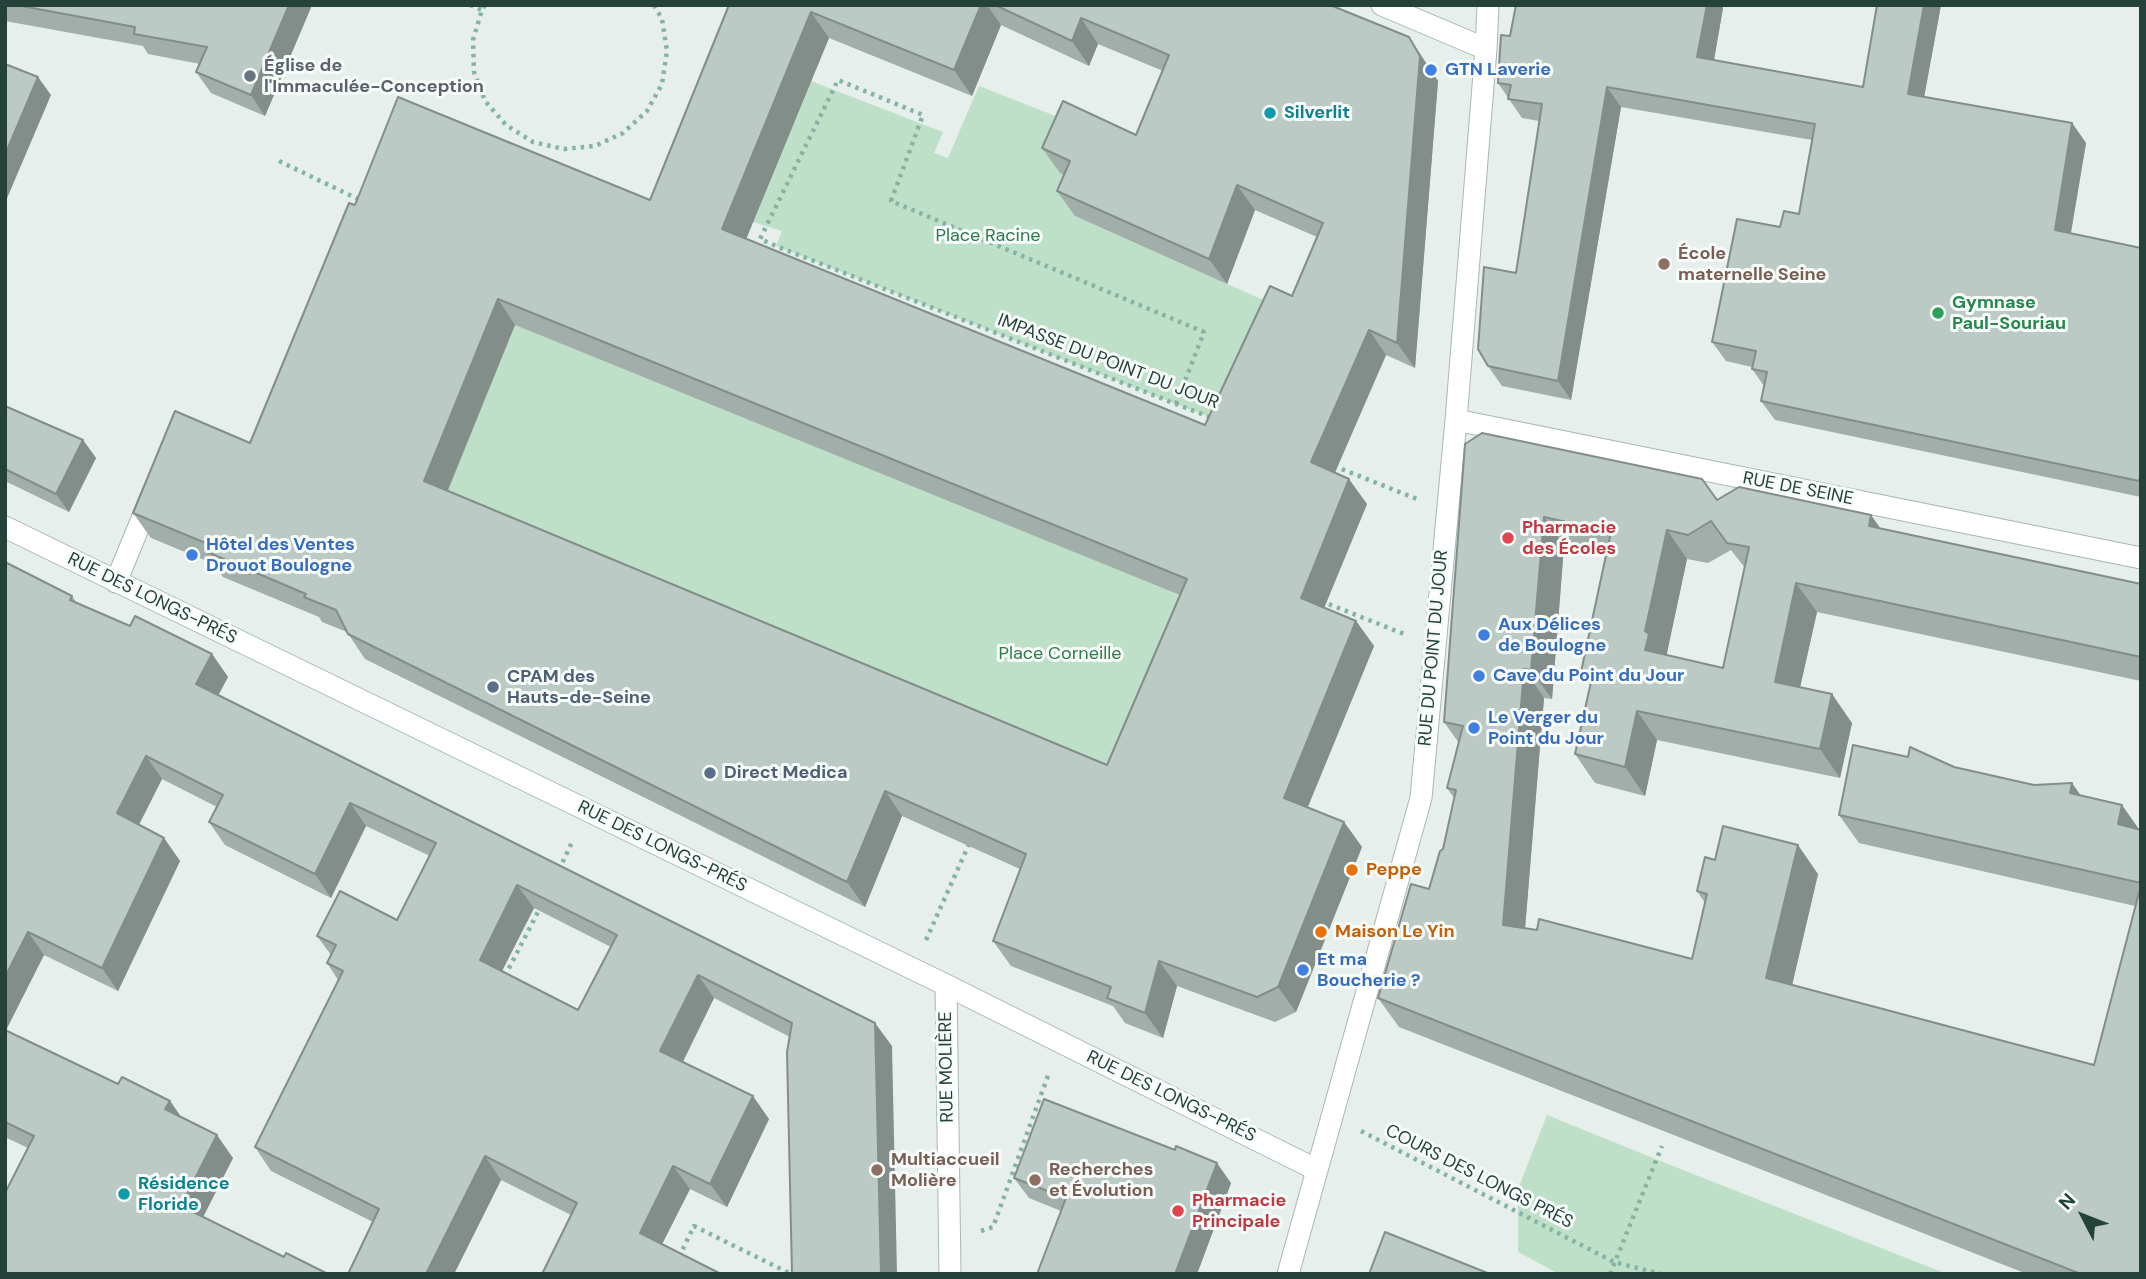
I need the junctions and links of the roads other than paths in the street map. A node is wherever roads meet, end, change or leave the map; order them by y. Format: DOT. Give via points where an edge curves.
graph roads {
  1 [pos="1382,5"];
  2 [pos="1488,5"];
  3 [pos="1486,49"];
  4 [pos="1456,420"];
  5 [pos="160,475"];
  6 [pos="5,527"];
  7 [pos="2141,558"];
  8 [pos="116,582"];
  9 [pos="946,985"];
  10 [pos="1317,1170"];
  11 [pos="950,1274"];
  12 [pos="1288,1274"];
  1 -- 3 [label="street"];
  2 -- 3 [label="street, RUE DU POINT DU JOUR"];
  3 -- 4 [label="street, RUE DU POINT DU JOUR"];
  4 -- 7 [label="street, RUE DE SEINE"];
  4 -- 10 [label="street, RUE DU POINT DU JOUR" via="1420,798"];
  5 -- 8 [label="street"];
  6 -- 8 [label="street, RUE DES LONGS-PRÉS"];
  8 -- 9 [label="street, RUE DES LONGS-PRÉS"];
  9 -- 10 [label="street, RUE DES LONGS-PRÉS"];
  9 -- 11 [label="street, RUE MOLIÈRE"];
  10 -- 12 [label="street, RUE DU POINT DU JOUR"];
}
